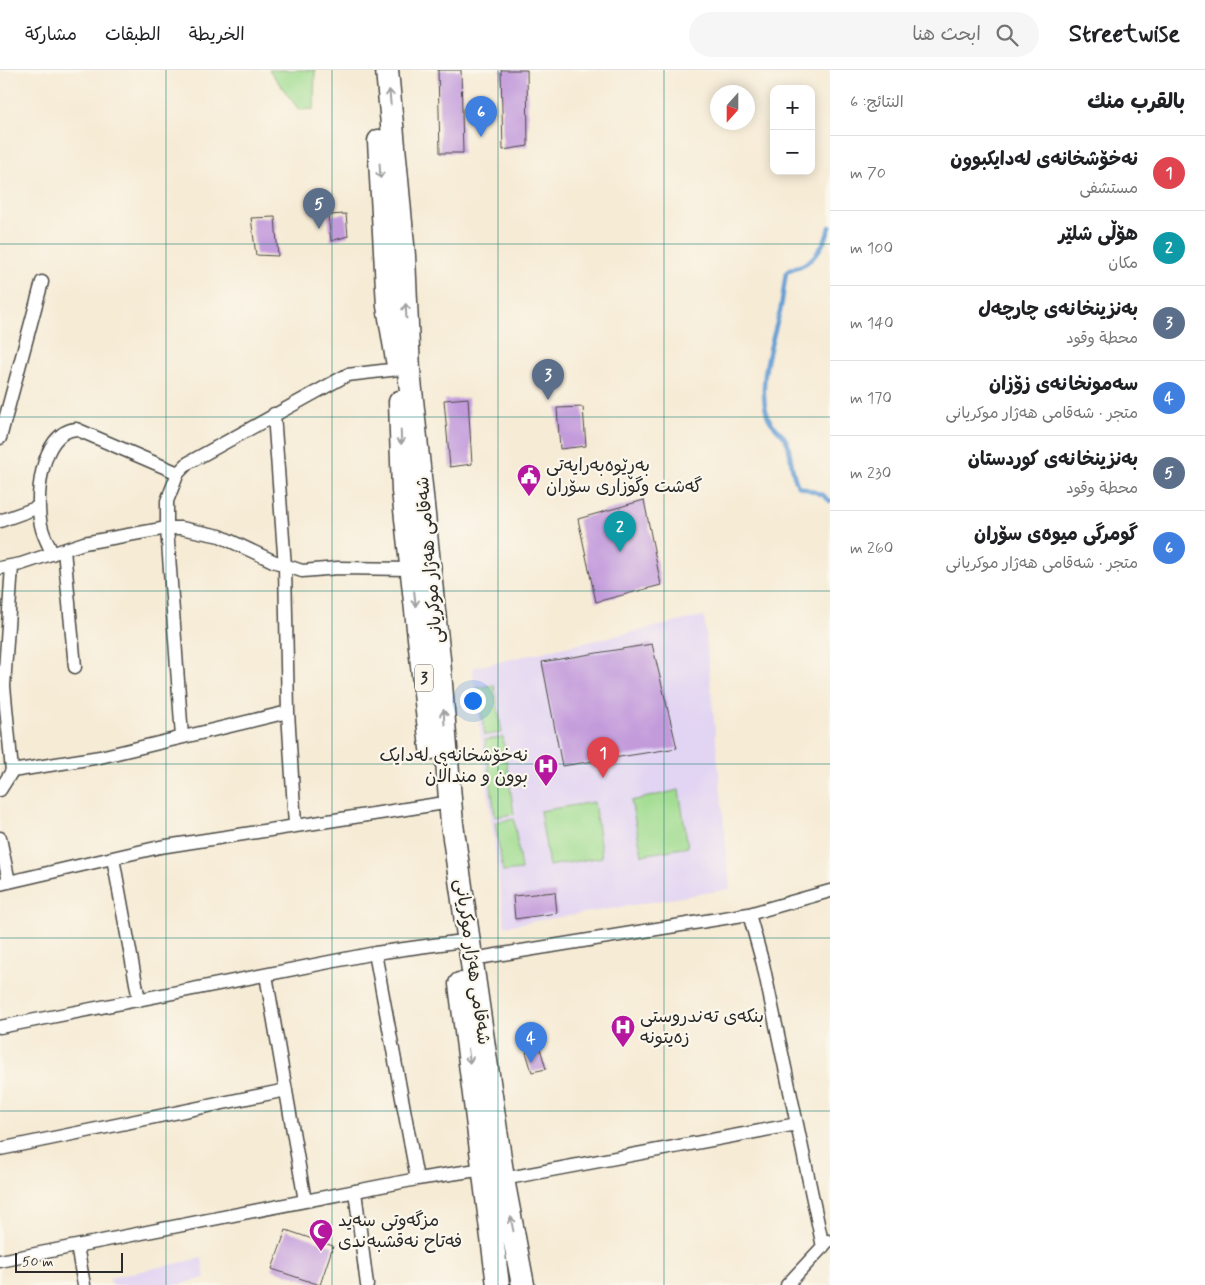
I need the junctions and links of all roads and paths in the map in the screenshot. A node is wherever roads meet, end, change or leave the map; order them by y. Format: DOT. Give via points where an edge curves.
graph roads {
  1 [pos="377,70"];
  2 [pos="42,282"];
  3 [pos="399,369"];
  4 [pos="274,414"];
  5 [pos="0,438"];
  6 [pos="178,473"];
  7 [pos="38,507"];
  8 [pos="0,521"];
  9 [pos="167,528"];
  10 [pos="58,552"];
  11 [pos="6,567"];
  12 [pos="285,567"];
  13 [pos="411,569"];
  14 [pos="75,667"];
  15 [pos="288,712"];
  16 [pos="182,737"];
  17 [pos="12,771"];
  18 [pos="0,790"];
  19 [pos="438,804"];
  20 [pos="295,825"];
  21 [pos="0,838"];
  22 [pos="114,858"];
  23 [pos="5,883"];
  24 [pos="830,891"];
  25 [pos="748,914"];
  26 [pos="455,942"];
  27 [pos="375,953"];
  28 [pos="472,959"];
  29 [pos="266,974"];
  30 [pos="139,1000"];
  31 [pos="0,1027"];
  32 [pos="286,1090"];
  33 [pos="797,1124"];
  34 [pos="0,1149"];
  35 [pos="494,1174"];
  36 [pos="417,1179"];
  37 [pos="355,1191"];
  38 [pos="305,1201"];
  39 [pos="826,1243"];
  40 [pos="77,1246"];
  41 [pos="0,1261"];
  42 [pos="522,1279"];
  43 [pos="497,1281"];
  44 [pos="84,1285"];
  45 [pos="367,1285"];
  46 [pos="787,1285"];
  1 -- 3 [label="highway, شەقامی ھەژار موکریانی / 3, one-way" via="388,306"];
  28 -- 1 [label="highway, شەقامی ھەژار موکریانی / 3, one-way" via="452,824 438,640 410,371 404,256"];
  2 -- 5 [label="street"];
  3 -- 4 [label="street" via="347,375"];
  3 -- 13 [label="highway, شەقامی ھەژار موکریانی / 3, one-way" via="403,490"];
  4 -- 6 [label="street" via="188,463"];
  4 -- 12 [label="street"];
  6 -- 7 [label="street" via="76,429 69,430 52,445 40,478"];
  6 -- 9 [label="street" via="167,501"];
  7 -- 8 [label="street"];
  7 -- 10 [label="street" via="42,528"];
  9 -- 10 [label="street" via="84,543"];
  9 -- 12 [label="street" via="220,536"];
  9 -- 16 [label="street"];
  10 -- 11 [label="street"];
  10 -- 14 [label="street"];
  11 -- 17 [label="street" via="4,686"];
  12 -- 13 [label="street" via="302,571"];
  12 -- 15 [label="street"];
  13 -- 19 [label="highway, شەقامی ھەژار موکریانی / 3, one-way"];
  15 -- 16 [label="street"];
  15 -- 20 [label="street"];
  16 -- 17 [label="street" via="100,757"];
  17 -- 18 [label="street"];
  19 -- 20 [label="street"];
  19 -- 26 [label="highway, شەقامی ھەژار موکریانی / 3"];
  20 -- 22 [label="street" via="160,847"];
  21 -- 23 [label="street"];
  22 -- 23 [label="street"];
  22 -- 30 [label="street"];
  24 -- 25 [label="street"];
  25 -- 28 [label="street"];
  25 -- 33 [label="street" via="763,964"];
  26 -- 27 [label="street"];
  26 -- 35 [label="highway, شەقامی ھەژار موکریانی / 3, one-way"];
  27 -- 29 [label="street"];
  27 -- 36 [label="street"];
  28 -- 35 [label="highway, شەقامی ھەژار موکریانی / 3"];
  29 -- 30 [label="street"];
  29 -- 32 [label="street"];
  30 -- 31 [label="street"];
  32 -- 34 [label="street"];
  32 -- 38 [label="street"];
  33 -- 35 [label="street"];
  33 -- 39 [label="street"];
  35 -- 36 [label="street"];
  42 -- 35 [label="highway, شەقامی ھەژار موکریانی / 3, one-way"];
  35 -- 43 [label="highway, شەقامی ھەژار موکریانی / 3"];
  36 -- 37 [label="street"];
  37 -- 38 [label="street"];
  37 -- 45 [label="street"];
  38 -- 40 [label="street"];
  39 -- 46 [label="street"];
  40 -- 41 [label="street"];
  40 -- 44 [label="street"];
  42 -- 43 [label="highway"];
}
